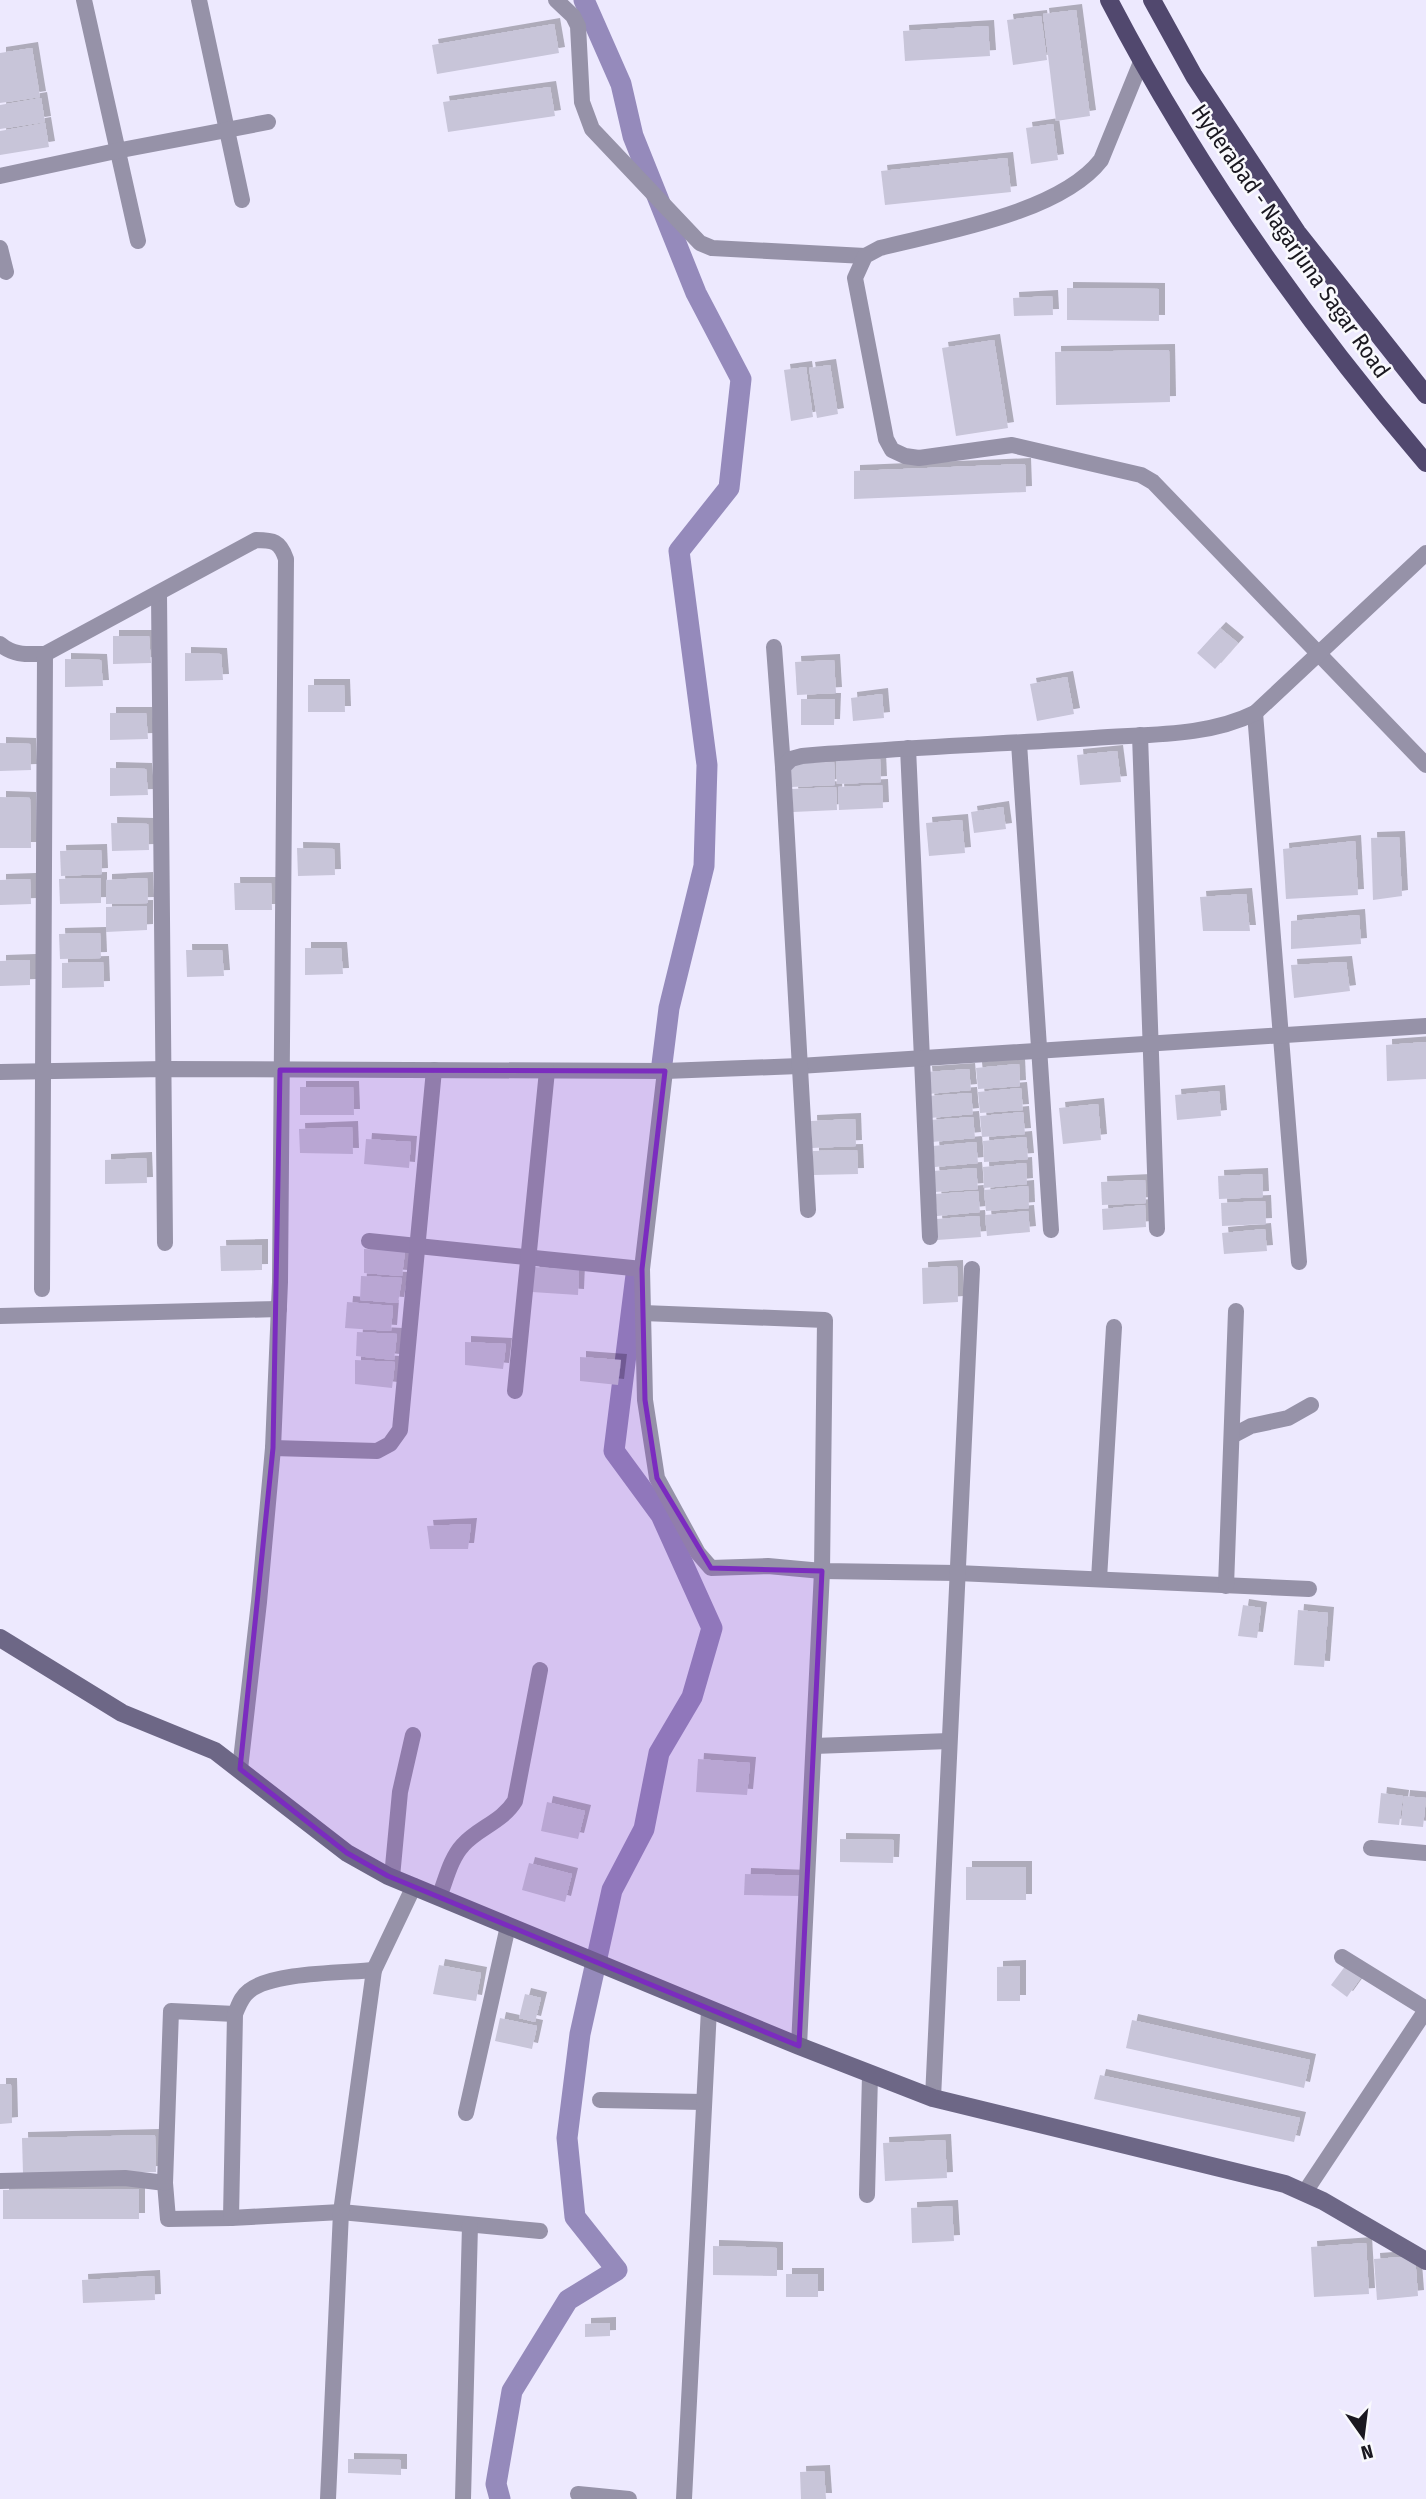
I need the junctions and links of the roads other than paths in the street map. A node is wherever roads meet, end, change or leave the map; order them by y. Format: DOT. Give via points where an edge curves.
graph roads {
  1 [pos="84,0"];
  2 [pos="199,0"];
  3 [pos="556,0"];
  4 [pos="1109,0"];
  5 [pos="1152,0"];
  6 [pos="1141,62"];
  7 [pos="268,122"];
  8 [pos="227,130"];
  9 [pos="116,151"];
  10 [pos="0,176"];
  11 [pos="242,200"];
  12 [pos="138,241"];
  13 [pos="0,248"];
  14 [pos="865,256"];
  15 [pos="5,272"];
  16 [pos="1426,395"];
  17 [pos="1426,463"];
  18 [pos="1426,553"];
  19 [pos="159,594"];
  20 [pos="0,644"];
  21 [pos="774,647"];
  22 [pos="45,654"];
  23 [pos="1318,654"];
  24 [pos="1255,713"];
  25 [pos="1140,735"];
  26 [pos="1019,743"];
  27 [pos="908,748"];
  28 [pos="1426,765"];
  29 [pos="783,767"];
  30 [pos="1426,1026"];
  31 [pos="1281,1035"];
  32 [pos="1151,1044"];
  33 [pos="1039,1050"];
  34 [pos="922,1058"];
  35 [pos="799,1066"];
  36 [pos="164,1069"];
  37 [pos="281,1070"];
  38 [pos="434,1070"];
  39 [pos="43,1071"];
  40 [pos="547,1071"];
  41 [pos="665,1071"];
  42 [pos="0,1072"];
  43 [pos="807,1210"];
  44 [pos="1157,1229"];
  45 [pos="1051,1230"];
  46 [pos="930,1237"];
  47 [pos="369,1241"];
  48 [pos="165,1242"];
  49 [pos="417,1246"];
  50 [pos="528,1257"];
  51 [pos="1299,1262"];
  52 [pos="642,1269"];
  53 [pos="972,1269"];
  54 [pos="42,1289"];
  55 [pos="279,1309"];
  56 [pos="1236,1311"];
  57 [pos="643,1313"];
  58 [pos="0,1316"];
  59 [pos="1114,1327"];
  60 [pos="515,1391"];
  61 [pos="1311,1405"];
  62 [pos="1232,1436"];
  63 [pos="273,1448"];
  64 [pos="822,1571"];
  65 [pos="957,1573"];
  66 [pos="1099,1580"];
  67 [pos="1226,1586"];
  68 [pos="1309,1590"];
  69 [pos="0,1638"];
  70 [pos="540,1670"];
  71 [pos="413,1735"];
  72 [pos="949,1741"];
  73 [pos="814,1745"];
  74 [pos="240,1769"];
  75 [pos="1371,1848"];
  76 [pos="1426,1853"];
  77 [pos="392,1877"];
  78 [pos="414,1886"];
  79 [pos="439,1897"];
  80 [pos="508,1926"];
  81 [pos="1342,1957"];
  82 [pos="374,1970"];
  83 [pos="709,2009"];
  84 [pos="1426,2009"];
  85 [pos="235,2014"];
  86 [pos="800,2046"];
  87 [pos="870,2075"];
  88 [pos="933,2098"];
  89 [pos="600,2100"];
  90 [pos="704,2102"];
  91 [pos="466,2113"];
  92 [pos="0,2181"];
  93 [pos="165,2183"];
  94 [pos="1305,2192"];
  95 [pos="867,2195"];
  96 [pos="341,2212"];
  97 [pos="231,2218"];
  98 [pos="470,2225"];
  99 [pos="540,2231"];
  100 [pos="1425,2258"];
  101 [pos="578,2494"];
  102 [pos="328,2499"];
  103 [pos="463,2499"];
  104 [pos="629,2499"];
  105 [pos="684,2499"];
  1 -- 9 [label="street"];
  2 -- 8 [label="street"];
  3 -- 14 [label="street" via="578,26 582,102 592,129 699,243 712,248"];
  4 -- 6 [label="main road, Hyderabad - Nagarjuna Sagar Road"];
  5 -- 16 [label="main road, Hyderabad - Nagarjuna Sagar Road" via="1194,76 1297,232"];
  6 -- 14 [label="street" via="1101,160 1091,173 1010,215 880,248"];
  6 -- 17 [label="main road, Hyderabad - Nagarjuna Sagar Road" via="1210,175 1285,283 1364,391"];
  7 -- 8 [label="street"];
  8 -- 9 [label="street"];
  8 -- 11 [label="street"];
  9 -- 10 [label="street"];
  9 -- 12 [label="street"];
  13 -- 15 [label="street"];
  14 -- 23 [label="street" via="855,278 886,439 892,450 919,458 1012,445 1140,475 1153,482"];
  18 -- 23 [label="street"];
  19 -- 22 [label="street"];
  19 -- 36 [label="street"];
  19 -- 37 [label="street" via="256,540 271,540 286,558"];
  20 -- 22 [label="street" via="22,654"];
  21 -- 29 [label="street"];
  22 -- 39 [label="street"];
  23 -- 24 [label="street"];
  23 -- 28 [label="street"];
  24 -- 25 [label="street" via="1220,728"];
  24 -- 31 [label="street"];
  25 -- 26 [label="street"];
  25 -- 32 [label="street"];
  26 -- 27 [label="street"];
  26 -- 33 [label="street"];
  27 -- 29 [label="street" via="802,756"];
  27 -- 34 [label="street"];
  29 -- 35 [label="street"];
  30 -- 31 [label="street"];
  31 -- 32 [label="street"];
  31 -- 51 [label="street"];
  32 -- 33 [label="street"];
  32 -- 44 [label="street"];
  33 -- 34 [label="street"];
  33 -- 45 [label="street"];
  34 -- 35 [label="street"];
  34 -- 46 [label="street"];
  35 -- 41 [label="street"];
  35 -- 43 [label="street"];
  36 -- 37 [label="street"];
  36 -- 39 [label="street"];
  36 -- 48 [label="street"];
  37 -- 38 [label="street"];
  37 -- 55 [label="street"];
  38 -- 40 [label="street"];
  38 -- 49 [label="street"];
  39 -- 42 [label="street"];
  39 -- 54 [label="street"];
  40 -- 41 [label="street"];
  40 -- 50 [label="street"];
  41 -- 52 [label="street"];
  47 -- 49 [label="street"];
  49 -- 50 [label="street"];
  49 -- 63 [label="street" via="400,1430 390,1444 377,1451"];
  50 -- 52 [label="street"];
  50 -- 60 [label="street"];
  52 -- 57 [label="street"];
  53 -- 65 [label="street"];
  55 -- 58 [label="street"];
  55 -- 63 [label="street"];
  56 -- 62 [label="street"];
  57 -- 64 [label="street" via="645,1400 657,1478 698,1553 711,1568 768,1566"];
  57 -- 64 [label="street" via="825,1320"];
  59 -- 66 [label="street"];
  61 -- 62 [label="street" via="1288,1418 1251,1426"];
  62 -- 67 [label="street"];
  63 -- 74 [label="street"];
  64 -- 65 [label="street"];
  64 -- 73 [label="street"];
  65 -- 66 [label="street"];
  65 -- 72 [label="street"];
  66 -- 67 [label="street"];
  67 -- 68 [label="street"];
  69 -- 74 [label="street" via="122,1713 215,1751"];
  70 -- 79 [label="street" via="514,1801 501,1817 462,1846"];
  71 -- 77 [label="street" via="400,1792"];
  72 -- 73 [label="street"];
  72 -- 88 [label="street"];
  73 -- 86 [label="street"];
  74 -- 77 [label="street" via="347,1853"];
  75 -- 76 [label="street"];
  77 -- 78 [label="street"];
  78 -- 79 [label="street"];
  78 -- 82 [label="street"];
  79 -- 80 [label="street"];
  80 -- 83 [label="street"];
  80 -- 91 [label="street"];
  81 -- 84 [label="street"];
  82 -- 85 [label="street" via="270,1979 241,1998"];
  82 -- 96 [label="street"];
  83 -- 86 [label="street"];
  83 -- 90 [label="street"];
  84 -- 94 [label="street"];
  85 -- 93 [label="street" via="171,2011"];
  85 -- 97 [label="street"];
  86 -- 87 [label="street"];
  87 -- 88 [label="street"];
  87 -- 95 [label="street"];
  88 -- 94 [label="street"];
  89 -- 90 [label="street"];
  90 -- 105 [label="street"];
  92 -- 93 [label="street" via="125,2178"];
  93 -- 97 [label="street" via="168,2218"];
  94 -- 100 [label="street"];
  96 -- 97 [label="street"];
  96 -- 98 [label="street"];
  96 -- 102 [label="street"];
  98 -- 99 [label="street"];
  98 -- 103 [label="street"];
  101 -- 104 [label="street"];
}
